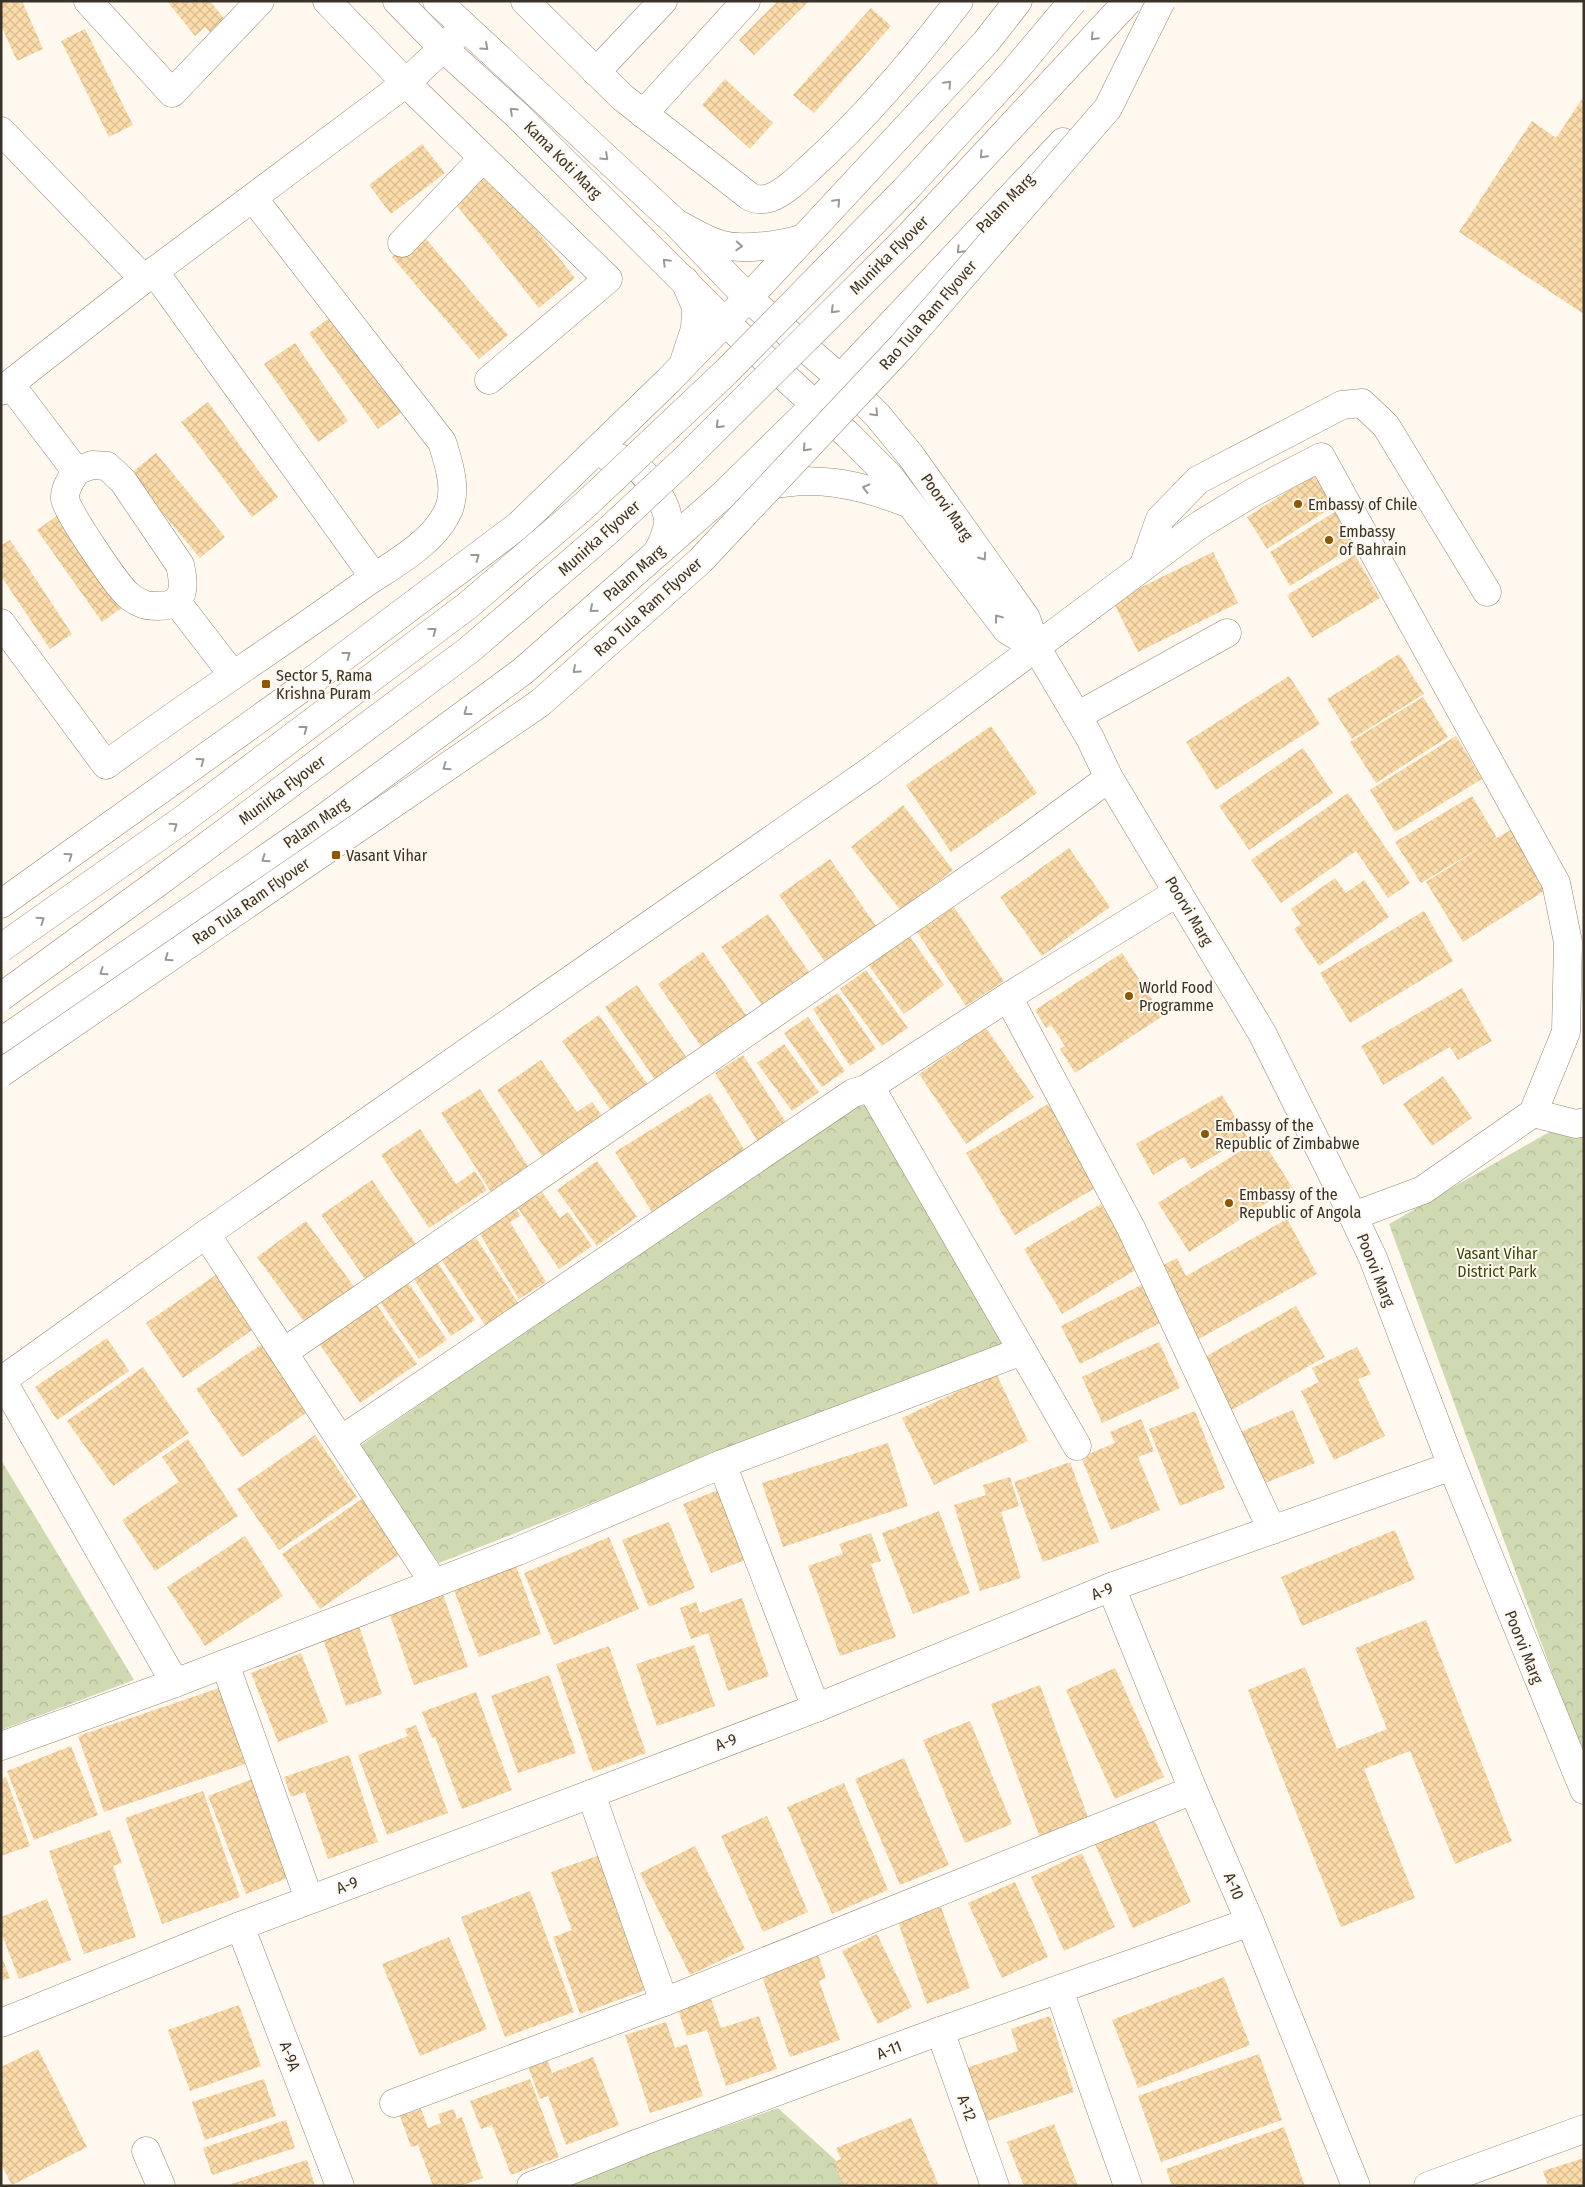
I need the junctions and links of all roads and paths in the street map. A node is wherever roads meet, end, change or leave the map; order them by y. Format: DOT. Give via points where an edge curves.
graph roads {
  1 [pos="88,1"];
  2 [pos="260,1"];
  3 [pos="327,1"];
  4 [pos="397,1"];
  5 [pos="437,1"];
  6 [pos="525,1"];
  7 [pos="663,1"];
  8 [pos="746,1"];
  9 [pos="959,1"];
  10 [pos="1018,1"];
  11 [pos="1074,1"];
  12 [pos="1128,1"];
  13 [pos="1161,1"];
  14 [pos="1174,1"];
  15 [pos="464,28"];
  16 [pos="442,47"];
  17 [pos="596,72"];
  18 [pos="406,84"];
  19 [pos="643,114"];
  20 [pos="1,131"];
  21 [pos="483,158"];
  22 [pos="253,198"];
  23 [pos="677,224"];
  24 [pos="804,238"];
  25 [pos="402,243"];
  26 [pos="149,275"];
  27 [pos="685,281"];
  28 [pos="748,298"];
  29 [pos="725,322"];
  30 [pos="682,366"];
  31 [pos="841,379"];
  32 [pos="489,380"];
  33 [pos="6,388"];
  34 [pos="815,406"];
  35 [pos="578,468"];
  36 [pos="76,471"];
  37 [pos="722,496"];
  38 [pos="911,505"];
  39 [pos="657,553"];
  40 [pos="1143,567"];
  41 [pos="374,577"];
  42 [pos="1487,592"];
  43 [pos="176,601"];
  44 [pos="1,623"];
  45 [pos="1227,633"];
  46 [pos="1036,647"];
  47 [pos="233,675"];
  48 [pos="1077,716"];
  49 [pos="1109,778"];
  50 [pos="1178,892"];
  51 [pos="1,904"];
  52 [pos="1,948"];
  53 [pos="1,997"];
  54 [pos="1008,997"];
  55 [pos="1,1042"];
  56 [pos="1,1073"];
  57 [pos="866,1090"];
  58 [pos="1533,1114"];
  59 [pos="1584,1122"];
  60 [pos="1353,1216"];
  61 [pos="206,1234"];
  62 [pos="1022,1351"];
  63 [pos="284,1352"];
  64 [pos="1,1380"];
  65 [pos="341,1440"];
  66 [pos="1077,1446"];
  67 [pos="722,1464"];
  68 [pos="1452,1466"];
  69 [pos="1272,1530"];
  70 [pos="434,1583"];
  71 [pos="1111,1587"];
  72 [pos="225,1664"];
  73 [pos="175,1683"];
  74 [pos="816,1708"];
  75 [pos="1,1746"];
  76 [pos="1193,1790"];
  77 [pos="1584,1790"];
  78 [pos="592,1794"];
  79 [pos="309,1900"];
  80 [pos="1250,1922"];
  81 [pos="240,1926"];
  82 [pos="1059,1990"];
  83 [pos="664,2002"];
  84 [pos="1,2023"];
  85 [pos="940,2031"];
  86 [pos="394,2103"];
  87 [pos="1584,2129"];
  88 [pos="146,2151"];
  89 [pos="161,2186"];
  90 [pos="340,2186"];
  91 [pos="531,2186"];
  92 [pos="995,2186"];
  93 [pos="1128,2186"];
  94 [pos="1356,2186"];
  95 [pos="1428,2186"];
  1 -- 2 [label="main road" via="172,93"];
  3 -- 18 [label="main road"];
  4 -- 16 [label="main road, Kama Koti Marg"];
  5 -- 15 [label="main road, Kama Koti Marg"];
  6 -- 17 [label="main road"];
  7 -- 17 [label="main road"];
  8 -- 19 [label="main road"];
  9 -- 19 [label="main road" via="929,41 838,142 790,186 770,198 757,200 748,196"];
  24 -- 10 [label="main road, one-way" via="986,42"];
  52 -- 11 [label="main road, Munirka Flyover, one-way, bridge" via="181,821 459,612 584,506 726,372 904,190 1011,75"];
  12 -- 53 [label="main road, Munirka Flyover, one-way, bridge" via="910,235 684,460 609,530 469,650"];
  13 -- 56 [label="main road, Rao Tula Ram Flyover, one-way, bridge" via="1108,108 902,346 700,561 540,703"];
  14 -- 31 [label="main road, Palam Marg, one-way" via="1077,127"];
  15 -- 16 [label="main road"];
  15 -- 23 [label="main road, Kama Koti Marg, one-way"];
  16 -- 18 [label="main road"];
  27 -- 16 [label="main road, Kama Koti Marg, one-way" via="518,115"];
  17 -- 19 [label="main road"];
  18 -- 21 [label="main road"];
  18 -- 22 [label="main road"];
  20 -- 26 [label="main road"];
  21 -- 25 [label="main road"];
  21 -- 32 [label="main road" via="608,279"];
  22 -- 26 [label="main road"];
  22 -- 41 [label="main road" via="442,442 448,459 452,493 448,513 432,536"];
  23 -- 24 [label="main road, one-way" via="720,244 785,244"];
  23 -- 28 [label="main road, Kama Koti Marg"];
  24 -- 28 [label="main road"];
  26 -- 33 [label="main road"];
  26 -- 41 [label="main road"];
  27 -- 29 [label="main road, Kama Koti Marg"];
  27 -- 30 [label="main road" via="696,307 696,329"];
  28 -- 29 [label="main road"];
  28 -- 31 [label="main road, Poorvi Marg"];
  29 -- 30 [label="main road"];
  29 -- 34 [label="main road, Poorvi Marg"];
  30 -- 35 [label="main road"];
  31 -- 34 [label="main road, Palam Marg"];
  31 -- 46 [label="main road, Poorvi Marg, one-way" via="911,456 1026,618"];
  33 -- 36 [label="main road"];
  34 -- 37 [label="main road, Palam Marg"];
  34 -- 38 [label="main road, Poorvi Marg" via="889,476"];
  35 -- 39 [label="main road" via="611,456 630,462 647,477 661,499 668,522"];
  51 -- 35 [label="main road, one-way" via="301,689 519,525"];
  36 -- 43 [label="main road" via="92,465 107,466 123,481 180,565 183,590"];
  36 -- 43 [label="main road" via="66,490 65,500 73,518 126,593 144,605 164,606"];
  38 -- 37 [label="main road, one-way" via="875,490 805,480 770,484"];
  37 -- 39 [label="main road, Palam Marg"];
  46 -- 38 [label="main road, Poorvi Marg, one-way" via="1007,630"];
  39 -- 55 [label="main road, Palam Marg, one-way" via="499,689 320,821"];
  40 -- 42 [label="main road" via="1160,520 1198,480 1342,405 1362,403 1386,426"];
  40 -- 46 [label="main road"];
  40 -- 58 [label="main road" via="1225,508 1321,457 1556,883 1568,942 1566,1032"];
  41 -- 47 [label="main road"];
  43 -- 47 [label="main road"];
  44 -- 47 [label="main road" via="106,765"];
  45 -- 48 [label="main road"];
  46 -- 48 [label="main road, Poorvi Marg"];
  46 -- 61 [label="main road" via="873,769"];
  48 -- 49 [label="main road, Poorvi Marg"];
  49 -- 50 [label="main road, Poorvi Marg"];
  49 -- 63 [label="main road" via="1015,847"];
  50 -- 54 [label="main road"];
  50 -- 60 [label="main road, Poorvi Marg" via="1262,1033"];
  54 -- 57 [label="main road"];
  54 -- 69 [label="main road" via="1132,1228"];
  57 -- 62 [label="main road" via="875,1095"];
  57 -- 65 [label="main road" via="853,1093"];
  58 -- 59 [label="main road" via="1576,1124"];
  58 -- 60 [label="main road" via="1423,1190"];
  60 -- 68 [label="main road, Poorvi Marg" via="1373,1258"];
  61 -- 63 [label="main road"];
  61 -- 64 [label="main road"];
  62 -- 66 [label="main road"];
  62 -- 67 [label="main road"];
  63 -- 65 [label="main road"];
  64 -- 73 [label="main road"];
  65 -- 70 [label="main road"];
  67 -- 70 [label="main road" via="518,1551"];
  67 -- 74 [label="main road"];
  68 -- 69 [label="main road, A-9"];
  68 -- 77 [label="main road, Poorvi Marg"];
  69 -- 71 [label="main road, A-9"];
  70 -- 72 [label="main road"];
  71 -- 74 [label="main road, A-9"];
  71 -- 76 [label="main road, A-10"];
  72 -- 73 [label="main road"];
  72 -- 79 [label="main road"];
  73 -- 75 [label="main road"];
  74 -- 78 [label="main road, A-9"];
  76 -- 80 [label="main road, A-10"];
  76 -- 83 [label="main road"];
  78 -- 79 [label="main road, A-9"];
  78 -- 83 [label="main road"];
  79 -- 81 [label="main road, A-9"];
  80 -- 82 [label="main road, A-11"];
  80 -- 94 [label="main road, A-10"];
  81 -- 84 [label="main road, A-9"];
  81 -- 90 [label="main road, A-9A"];
  82 -- 85 [label="main road, A-11"];
  82 -- 93 [label="main road"];
  83 -- 86 [label="main road"];
  85 -- 91 [label="main road, A-11"];
  85 -- 92 [label="main road, A-12"];
  87 -- 95 [label="main road"];
  88 -- 89 [label="main road"];
}
